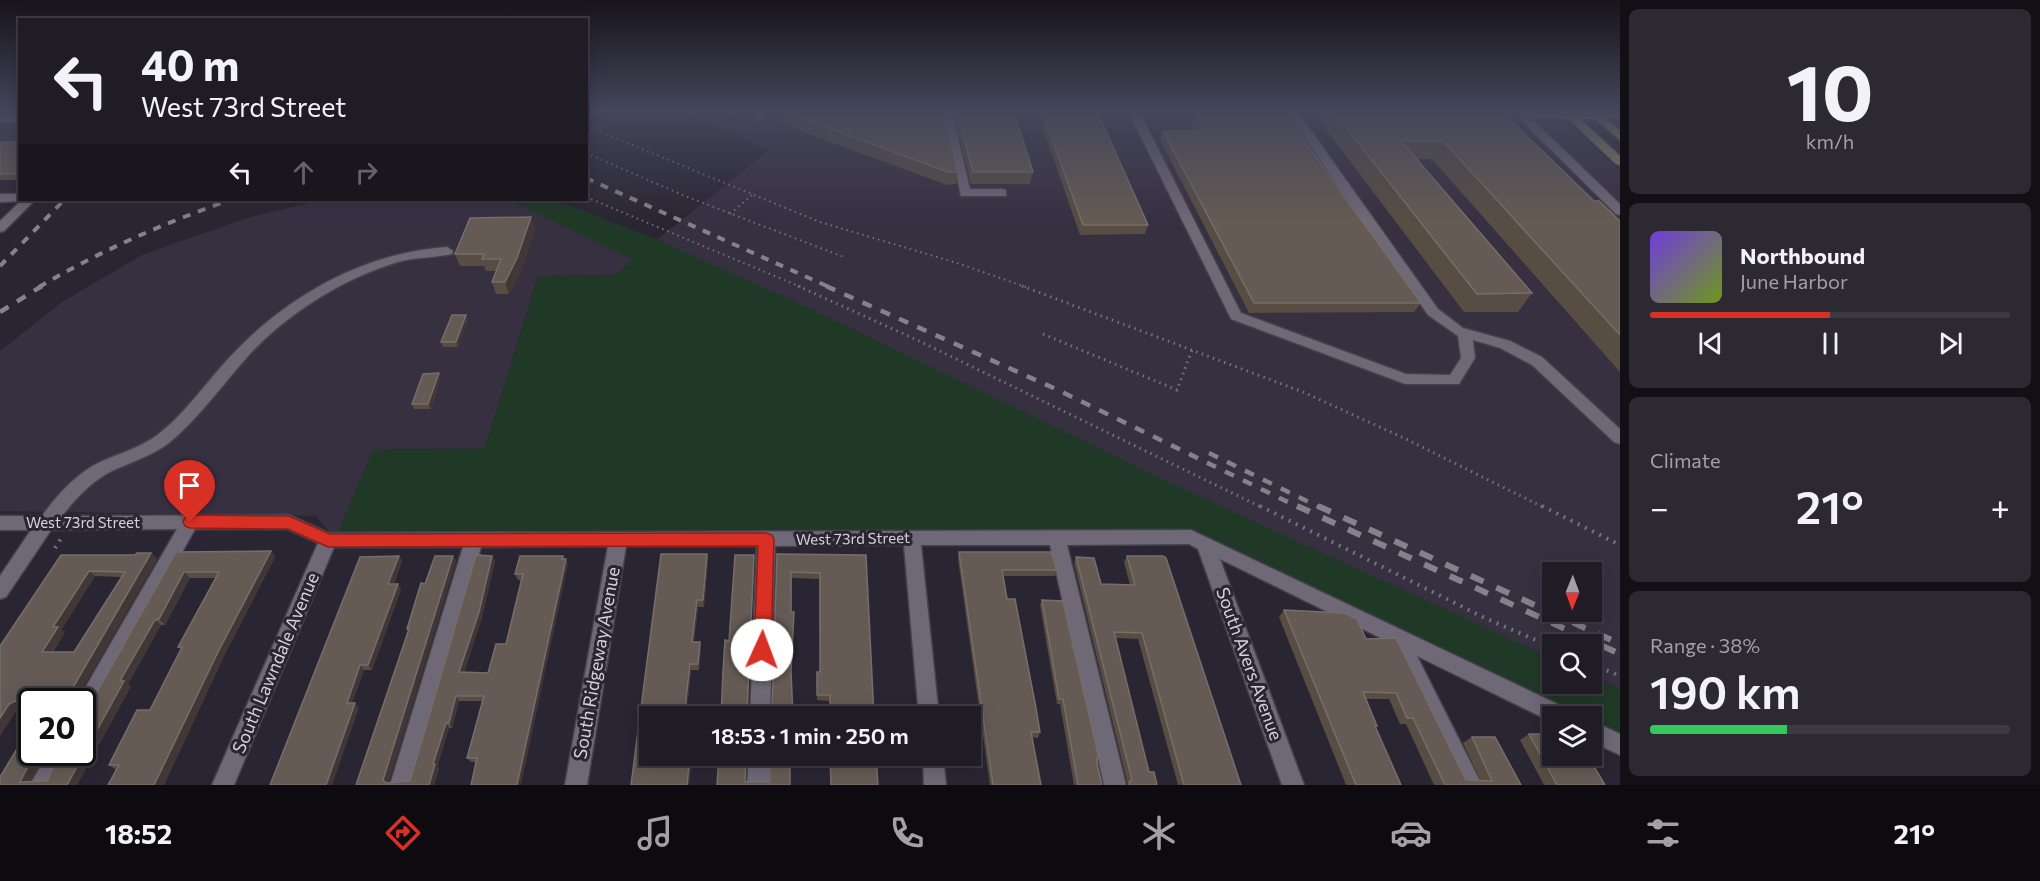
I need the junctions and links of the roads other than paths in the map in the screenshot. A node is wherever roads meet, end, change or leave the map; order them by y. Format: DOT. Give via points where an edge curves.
graph roads {
  1 [pos="955,148"];
  2 [pos="1151,148"];
  3 [pos="1317,148"];
  4 [pos="1555,148"];
  5 [pos="1604,148"];
  6 [pos="1620,162"];
  7 [pos="1002,193"];
  8 [pos="0,198"];
  9 [pos="18,198"];
  10 [pos="28,201"];
  11 [pos="1620,211"];
  12 [pos="0,228"];
  13 [pos="447,251"];
  14 [pos="1465,333"];
  15 [pos="1620,438"];
  16 [pos="190,522"];
  17 [pos="0,523"];
  18 [pos="47,523"];
  19 [pos="912,538"];
  20 [pos="1057,538"];
  21 [pos="328,540"];
  22 [pos="474,540"];
  23 [pos="618,540"];
  24 [pos="766,540"];
  25 [pos="1205,543"];
  26 [pos="0,591"];
  27 [pos="1397,636"];
  28 [pos="96,688"];
  29 [pos="760,706"];
  30 [pos="928,706"];
  31 [pos="1542,707"];
  32 [pos="1602,736"];
  33 [pos="1620,745"];
  34 [pos="52,766"];
  35 [pos="759,766"];
  36 [pos="934,766"];
  37 [pos="41,785"];
  38 [pos="223,785"];
  39 [pos="401,785"];
  40 [pos="576,785"];
  41 [pos="758,785"];
  42 [pos="935,785"];
  43 [pos="1115,785"];
  44 [pos="1293,785"];
  45 [pos="1471,785"];
  1 -- 7 [label="street" via="965,192"];
  2 -- 14 [label="street" via="1236,316 1405,379 1454,380 1468,358"];
  3 -- 14 [label="street" via="1433,312"];
  4 -- 11 [label="street"];
  5 -- 6 [label="main road"];
  8 -- 9 [label="street"];
  10 -- 12 [label="street"];
  13 -- 18 [label="street" via="380,263 296,308 257,338 168,435 87,478"];
  14 -- 15 [label="street" via="1505,344 1537,361"];
  16 -- 18 [label="street, West 73rd Street"];
  16 -- 21 [label="street, West 73rd Street" via="289,522"];
  16 -- 28 [label="street"];
  17 -- 18 [label="street, West 73rd Street"];
  18 -- 26 [label="street"];
  19 -- 20 [label="street, West 73rd Street"];
  19 -- 24 [label="street, West 73rd Street"];
  19 -- 30 [label="street"];
  20 -- 25 [label="street, West 73rd Street" via="1191,537"];
  20 -- 43 [label="street"];
  21 -- 22 [label="street, West 73rd Street"];
  21 -- 38 [label="street, South Lawndale Avenue"];
  22 -- 23 [label="street, West 73rd Street"];
  22 -- 39 [label="street"];
  23 -- 24 [label="street, West 73rd Street"];
  23 -- 40 [label="street, South Ridgeway Avenue"];
  24 -- 29 [label="street"];
  25 -- 27 [label="street, West 73rd Street"];
  25 -- 44 [label="street, South Avers Avenue"];
  27 -- 31 [label="street, West 73rd Street"];
  27 -- 45 [label="street"];
  32 -- 33 [label="street"];
  34 -- 37 [label="street"];
  35 -- 41 [label="street"];
  36 -- 42 [label="street"];
}
